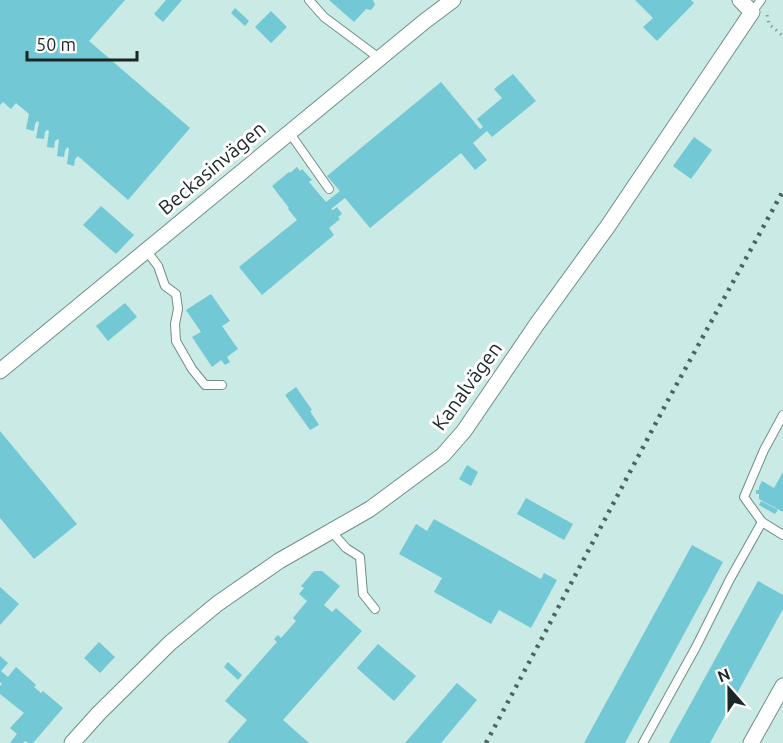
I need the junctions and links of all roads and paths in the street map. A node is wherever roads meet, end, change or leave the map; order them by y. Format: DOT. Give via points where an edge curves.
graph roads {
  1 [pos="309,0"];
  2 [pos="453,0"];
  3 [pos="740,0"];
  4 [pos="759,6"];
  5 [pos="783,36"];
  6 [pos="379,58"];
  7 [pos="289,132"];
  8 [pos="329,189"];
  9 [pos="146,250"];
  10 [pos="0,371"];
  11 [pos="222,385"];
  12 [pos="783,415"];
  13 [pos="762,522"];
  14 [pos="331,531"];
  15 [pos="783,535"];
  16 [pos="375,609"];
  17 [pos="783,686"];
  18 [pos="72,743"];
  19 [pos="642,743"];
  20 [pos="751,743"];
  1 -- 6 [label="lane" via="324,17"];
  2 -- 6 [label="street, Beckasinvägen"];
  3 -- 4 [label="street"];
  4 -- 5 [label="path" via="769,24"];
  4 -- 14 [label="street, Kanalvägen" via="464,431 443,455"];
  6 -- 7 [label="street, Beckasinvägen"];
  7 -- 8 [label="lane"];
  7 -- 9 [label="street, Beckasinvägen"];
  9 -- 10 [label="street, Beckasinvägen"];
  9 -- 11 [label="lane" via="158,266 165,286 176,294 177,341 192,369 205,385"];
  12 -- 13 [label="lane" via="744,497"];
  13 -- 15 [label="lane"];
  13 -- 19 [label="lane"];
  14 -- 16 [label="lane" via="360,557 363,594"];
  14 -- 18 [label="street, Kanalvägen" via="217,604 162,651"];
  17 -- 20 [label="street"];
}
